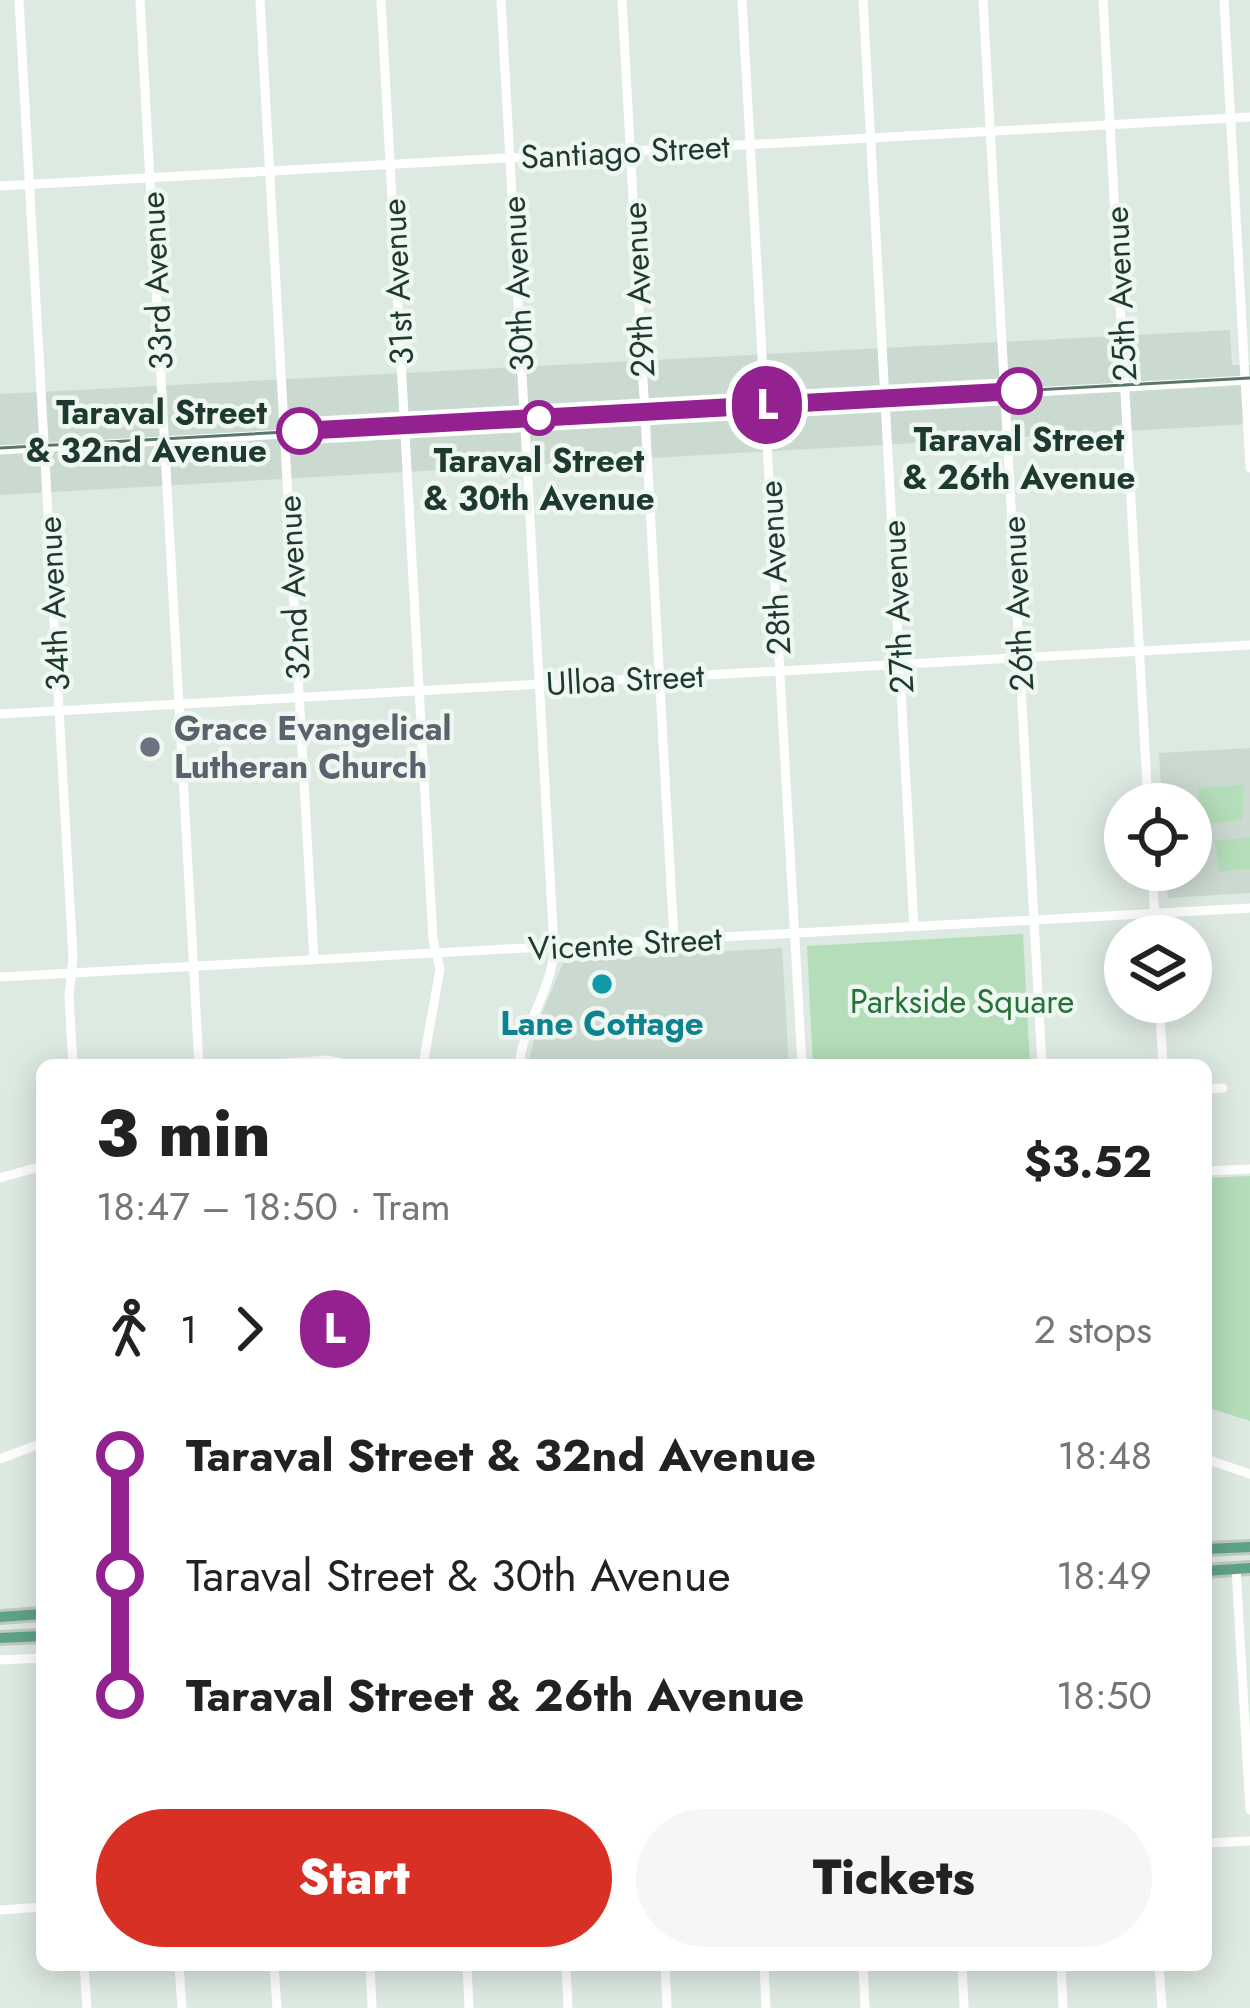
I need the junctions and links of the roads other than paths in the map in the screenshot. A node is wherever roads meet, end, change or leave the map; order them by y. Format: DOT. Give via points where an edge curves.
graph roads {
  1 [pos="19,0"];
  2 [pos="140,0"];
  3 [pos="260,0"];
  4 [pos="381,0"];
  5 [pos="502,0"];
  6 [pos="622,0"];
  7 [pos="742,0"];
  8 [pos="863,0"];
  9 [pos="983,0"];
  10 [pos="1103,0"];
  11 [pos="1224,0"];
  12 [pos="1250,117"];
  13 [pos="1231,118"];
  14 [pos="1110,124"];
  15 [pos="990,131"];
  16 [pos="871,138"];
  17 [pos="751,144"];
  18 [pos="630,151"];
  19 [pos="510,158"];
  20 [pos="390,164"];
  21 [pos="270,171"];
  22 [pos="150,178"];
  23 [pos="29,184"];
  24 [pos="0,186"];
  25 [pos="1248,381"];
  26 [pos="1125,387"];
  27 [pos="1005,394"];
  28 [pos="885,401"];
  29 [pos="765,407"];
  30 [pos="645,414"];
  31 [pos="525,421"];
  32 [pos="405,427"];
  33 [pos="284,434"];
  34 [pos="165,441"];
  35 [pos="44,447"];
  36 [pos="0,450"];
  37 [pos="1250,468"];
  38 [pos="1250,645"];
  39 [pos="1140,651"];
  40 [pos="1019,657"];
  41 [pos="900,664"];
  42 [pos="780,671"];
  43 [pos="659,677"];
  44 [pos="539,684"];
  45 [pos="419,691"];
  46 [pos="299,697"];
  47 [pos="179,704"];
  48 [pos="59,711"];
  49 [pos="0,714"];
  50 [pos="1147,783"];
  51 [pos="1153,891"];
  52 [pos="1250,908"];
  53 [pos="1154,914"];
  54 [pos="1034,920"];
  55 [pos="914,927"];
  56 [pos="794,933"];
  57 [pos="674,940"];
  58 [pos="554,946"];
  59 [pos="436,953"];
  60 [pos="314,960"];
  61 [pos="194,967"];
  62 [pos="71,973"];
  63 [pos="0,977"];
  64 [pos="1160,1023"];
  65 [pos="73,1059"];
  66 [pos="200,1059"];
  67 [pos="424,1059"];
  68 [pos="520,1059"];
  69 [pos="802,1059"];
  70 [pos="1042,1059"];
  71 [pos="1163,1059"];
  72 [pos="1212,1088"];
  73 [pos="1222,1088"];
  74 [pos="36,1168"];
  75 [pos="1250,1169"];
  76 [pos="1212,1171"];
  77 [pos="0,1178"];
  78 [pos="36,1445"];
  79 [pos="0,1460"];
  80 [pos="1212,1462"];
  81 [pos="1250,1474"];
  82 [pos="1250,1547"];
  83 [pos="1212,1549"];
  84 [pos="1243,1568"];
  85 [pos="1212,1570"];
  86 [pos="36,1614"];
  87 [pos="0,1617"];
  88 [pos="36,1636"];
  89 [pos="0,1638"];
  90 [pos="36,1658"];
  91 [pos="0,1660"];
  92 [pos="1250,1810"];
  93 [pos="1250,1840"];
  94 [pos="1212,1843"];
  95 [pos="36,1907"];
  96 [pos="0,1910"];
  97 [pos="84,1971"];
  98 [pos="179,1971"];
  99 [pos="274,1971"];
  100 [pos="370,1971"];
  101 [pos="466,1971"];
  102 [pos="566,1971"];
  103 [pos="664,1971"];
  104 [pos="764,1971"];
  105 [pos="863,1971"];
  106 [pos="962,1971"];
  107 [pos="1060,1971"];
  108 [pos="1160,1971"];
  109 [pos="87,2008"];
  110 [pos="182,2008"];
  111 [pos="277,2008"];
  112 [pos="372,2008"];
  113 [pos="469,2008"];
  114 [pos="568,2008"];
  115 [pos="667,2008"];
  116 [pos="766,2008"];
  117 [pos="865,2008"];
  118 [pos="964,2008"];
  119 [pos="1063,2008"];
  120 [pos="1162,2008"];
  1 -- 23 [label="street, 34th Avenue"];
  2 -- 22 [label="street, 33rd Avenue"];
  3 -- 21 [label="street, 32nd Avenue"];
  4 -- 20 [label="street, 31st Avenue"];
  5 -- 19 [label="street, 30th Avenue"];
  6 -- 18 [label="street, 29th Avenue"];
  7 -- 17 [label="street, 28th Avenue"];
  8 -- 16 [label="street, 27th Avenue"];
  9 -- 15 [label="street, 26th Avenue"];
  10 -- 14 [label="street, 25th Avenue"];
  11 -- 13 [label="street"];
  12 -- 13 [label="street, Santiago Street"];
  13 -- 14 [label="street, Santiago Street"];
  13 -- 25 [label="street"];
  14 -- 15 [label="street, Santiago Street"];
  14 -- 26 [label="street, 25th Avenue"];
  15 -- 16 [label="street, Santiago Street"];
  15 -- 27 [label="street, 26th Avenue"];
  16 -- 17 [label="street, Santiago Street"];
  16 -- 28 [label="street, 27th Avenue"];
  17 -- 18 [label="street, Santiago Street"];
  17 -- 29 [label="street, 28th Avenue"];
  18 -- 19 [label="street, Santiago Street"];
  18 -- 30 [label="street, 29th Avenue"];
  19 -- 20 [label="street, Santiago Street"];
  19 -- 31 [label="street, 30th Avenue"];
  20 -- 21 [label="street, Santiago Street"];
  20 -- 32 [label="street, 31st Avenue"];
  21 -- 22 [label="street, Santiago Street"];
  21 -- 33 [label="street, 32nd Avenue"];
  22 -- 23 [label="street, Santiago Street"];
  22 -- 34 [label="street, 33rd Avenue"];
  23 -- 24 [label="street, Santiago Street"];
  23 -- 35 [label="street, 34th Avenue"];
  25 -- 26 [label="street"];
  25 -- 37 [label="street"];
  26 -- 27 [label="street"];
  26 -- 39 [label="street, 25th Avenue"];
  27 -- 28 [label="street"];
  27 -- 40 [label="street, 26th Avenue"];
  28 -- 29 [label="street"];
  28 -- 41 [label="street, 27th Avenue"];
  29 -- 30 [label="street"];
  29 -- 42 [label="street, 28th Avenue"];
  30 -- 31 [label="street"];
  30 -- 43 [label="street, 29th Avenue"];
  31 -- 32 [label="street"];
  31 -- 44 [label="street, 30th Avenue"];
  32 -- 33 [label="street"];
  32 -- 45 [label="street, 31st Avenue"];
  33 -- 34 [label="street"];
  33 -- 46 [label="street, 32nd Avenue"];
  34 -- 35 [label="street"];
  34 -- 47 [label="street, 33rd Avenue"];
  35 -- 36 [label="street"];
  35 -- 48 [label="street, 34th Avenue"];
  38 -- 39 [label="street, Ulloa Street"];
  39 -- 40 [label="street, Ulloa Street"];
  39 -- 50 [label="street, 25th Avenue"];
  40 -- 41 [label="street, Ulloa Street"];
  40 -- 54 [label="street, 26th Avenue"];
  41 -- 42 [label="street, Ulloa Street"];
  41 -- 55 [label="street, 27th Avenue"];
  42 -- 43 [label="street, Ulloa Street"];
  42 -- 56 [label="street, 28th Avenue"];
  43 -- 44 [label="street, Ulloa Street"];
  43 -- 57 [label="street, 29th Avenue"];
  44 -- 45 [label="street, Ulloa Street"];
  44 -- 58 [label="street, 30th Avenue"];
  45 -- 46 [label="street, Ulloa Street"];
  45 -- 59 [label="street, 31st Avenue"];
  46 -- 47 [label="street, Ulloa Street"];
  46 -- 60 [label="street, 32nd Avenue"];
  47 -- 48 [label="street, Ulloa Street"];
  47 -- 61 [label="street, 33rd Avenue"];
  48 -- 49 [label="street, Ulloa Street"];
  48 -- 62 [label="street, 34th Avenue"];
  51 -- 53 [label="street"];
  52 -- 53 [label="street, Vicente Street"];
  53 -- 54 [label="street, Vicente Street"];
  54 -- 55 [label="street, Vicente Street"];
  54 -- 70 [label="street, 26th Avenue"];
  55 -- 56 [label="street, Vicente Street"];
  56 -- 57 [label="street, Vicente Street"];
  56 -- 69 [label="street, 28th Avenue"];
  57 -- 58 [label="street, Vicente Street"];
  58 -- 59 [label="street, Vicente Street"];
  58 -- 68 [label="street, 30th Avenue"];
  59 -- 60 [label="street, Vicente Street"];
  59 -- 67 [label="street, 31st Avenue"];
  60 -- 61 [label="street, Vicente Street"];
  61 -- 62 [label="street, Vicente Street"];
  61 -- 66 [label="street, 33rd Avenue"];
  62 -- 63 [label="street, Vicente Street"];
  62 -- 65 [label="street, 34th Avenue"];
  64 -- 71 [label="street"];
  72 -- 73 [label="street"];
  74 -- 77 [label="street"];
  75 -- 76 [label="street"];
  78 -- 79 [label="street"];
  80 -- 81 [label="street"];
  82 -- 83 [label="main road"];
  84 -- 85 [label="main road"];
  84 -- 92 [label="street"];
  86 -- 87 [label="main road"];
  88 -- 89 [label="main road"];
  90 -- 91 [label="street"];
  93 -- 94 [label="street"];
  95 -- 96 [label="street"];
  97 -- 109 [label="street"];
  98 -- 110 [label="street"];
  99 -- 111 [label="street"];
  100 -- 112 [label="street"];
  101 -- 113 [label="street"];
  102 -- 114 [label="street"];
  103 -- 115 [label="street"];
  104 -- 116 [label="street"];
  105 -- 117 [label="street"];
  106 -- 118 [label="street"];
  107 -- 119 [label="street"];
  108 -- 120 [label="street"];
}
